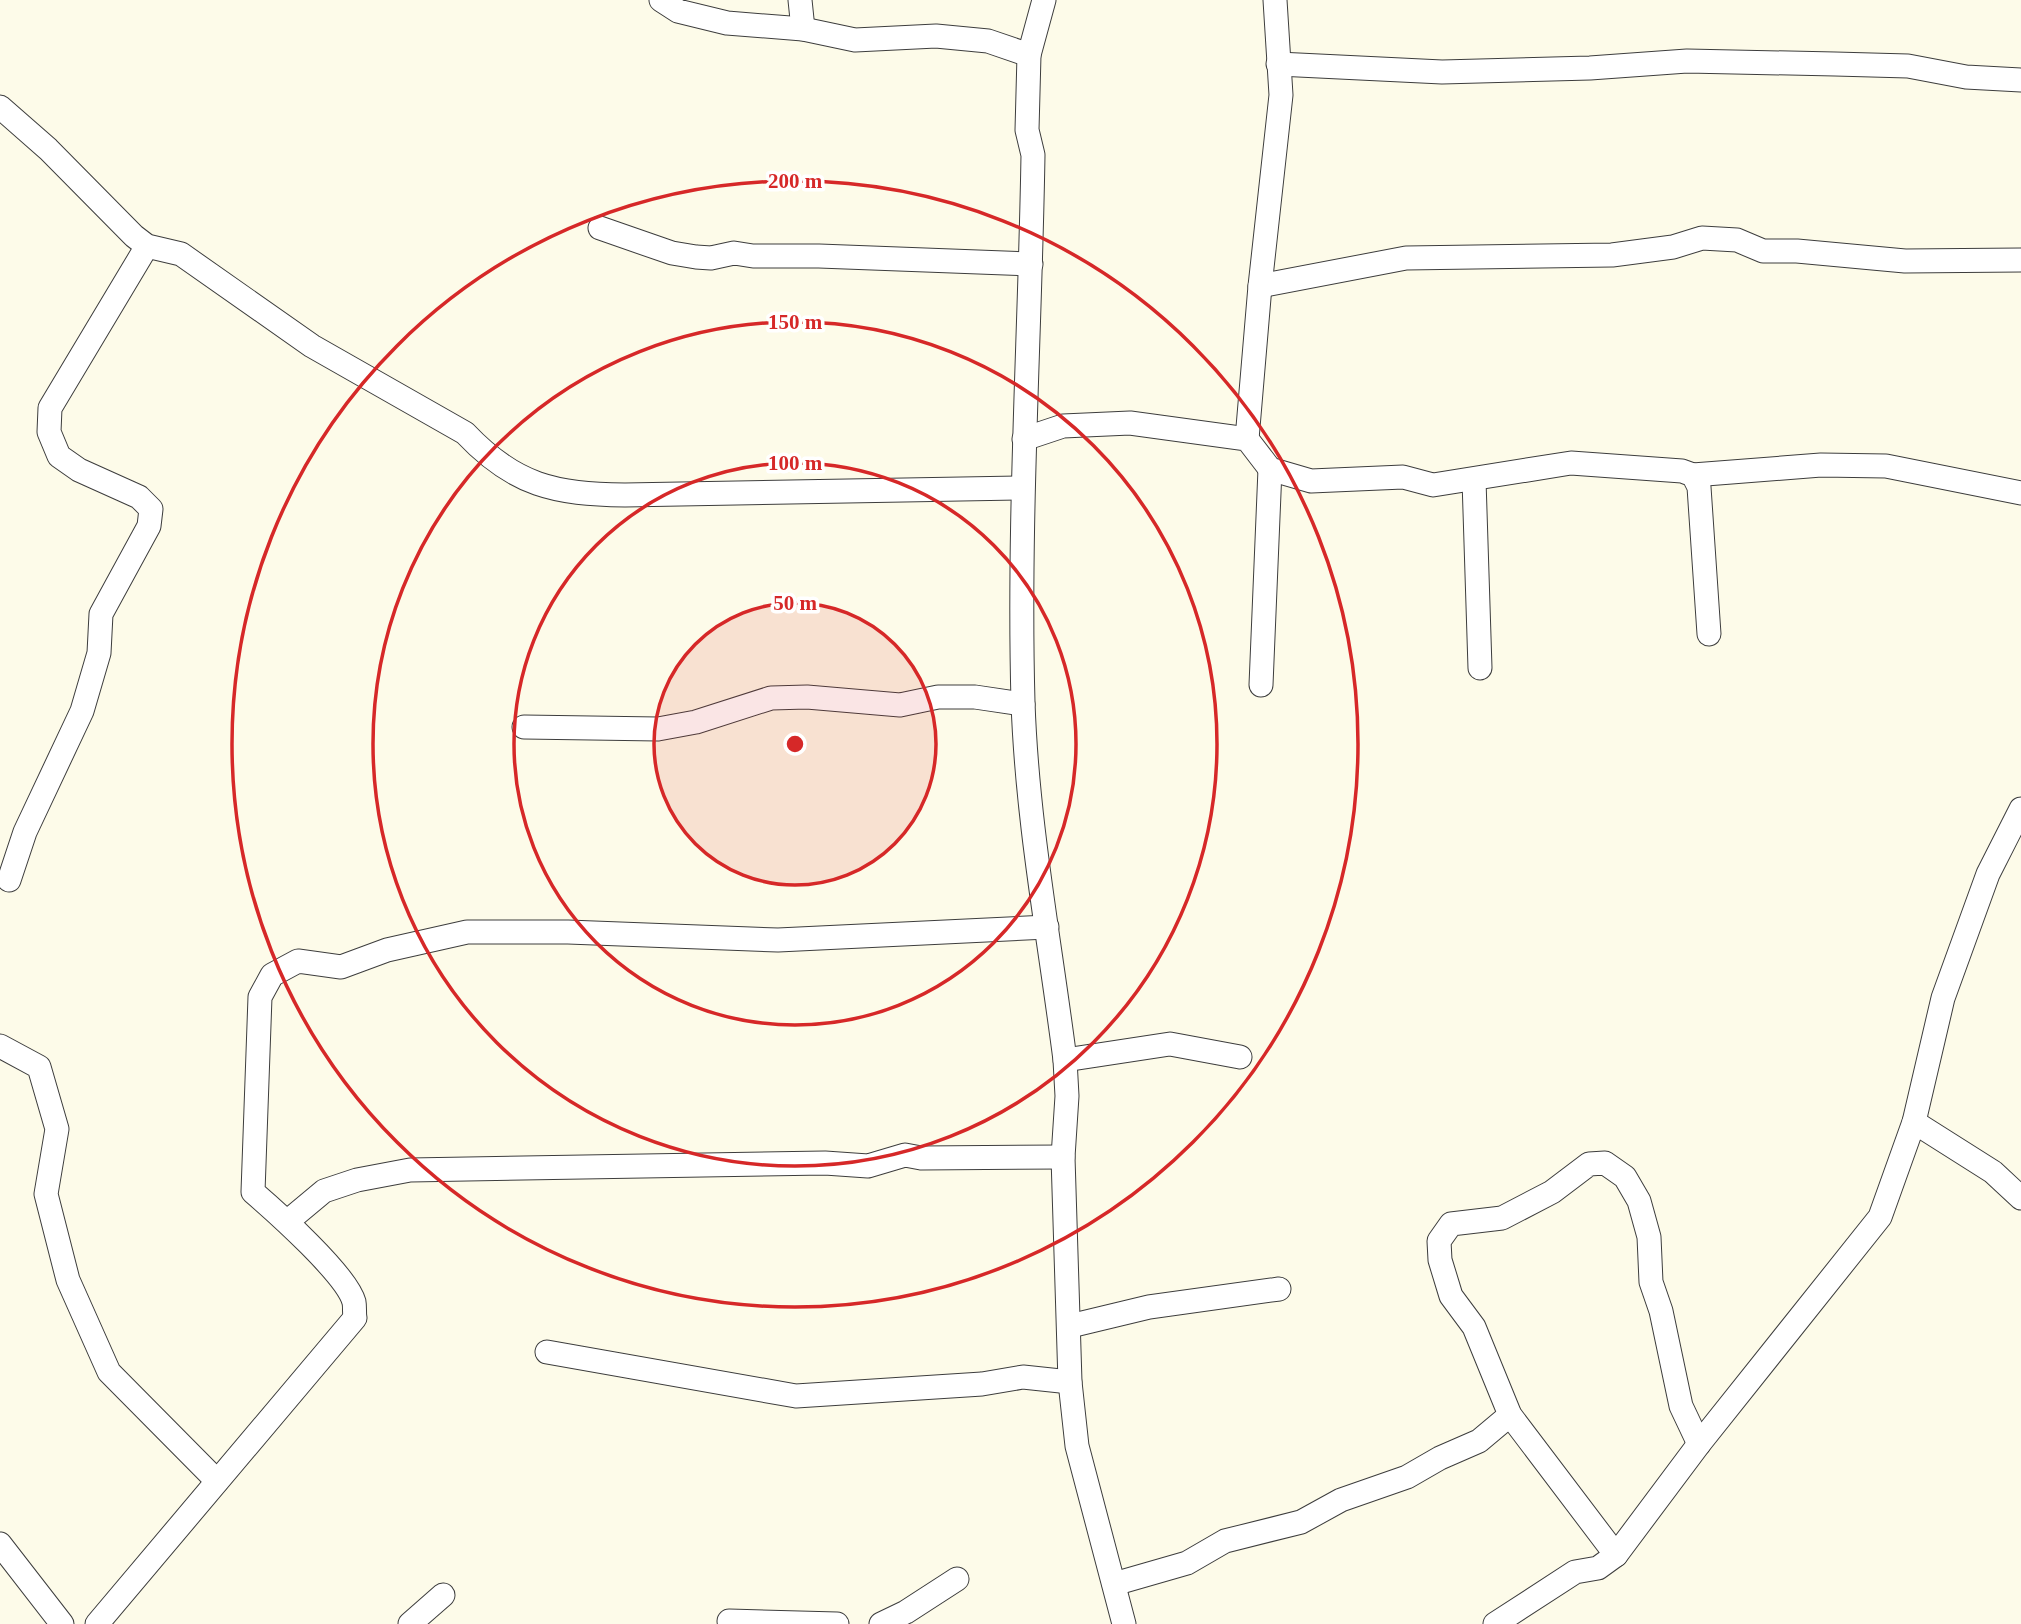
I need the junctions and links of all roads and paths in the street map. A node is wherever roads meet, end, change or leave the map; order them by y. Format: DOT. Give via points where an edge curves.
graph roads {
  1 [pos="661,0"];
  2 [pos="800,0"];
  3 [pos="1044,0"];
  4 [pos="1275,0"];
  5 [pos="803,29"];
  6 [pos="1029,55"];
  7 [pos="1279,64"];
  8 [pos="2021,80"];
  9 [pos="0,107"];
  10 [pos="600,228"];
  11 [pos="147,247"];
  12 [pos="2021,260"];
  13 [pos="1031,264"];
  14 [pos="1260,286"];
  15 [pos="1024,439"];
  16 [pos="1247,439"];
  17 [pos="1270,469"];
  18 [pos="1693,475"];
  19 [pos="1474,480"];
  20 [pos="1022,488"];
  21 [pos="2021,493"];
  22 [pos="1709,634"];
  23 [pos="1480,668"];
  24 [pos="1261,685"];
  25 [pos="1023,704"];
  26 [pos="524,727"];
  27 [pos="2021,809"];
  28 [pos="9,880"];
  29 [pos="1048,927"];
  30 [pos="0,1046"];
  31 [pos="1240,1057"];
  32 [pos="1065,1060"];
  33 [pos="1914,1122"];
  34 [pos="1063,1157"];
  35 [pos="2021,1198"];
  36 [pos="288,1221"];
  37 [pos="1279,1289"];
  38 [pos="1070,1325"];
  39 [pos="547,1352"];
  40 [pos="1070,1382"];
  41 [pos="1510,1415"];
  42 [pos="1699,1444"];
  43 [pos="217,1481"];
  44 [pos="0,1545"];
  45 [pos="1616,1555"];
  46 [pos="957,1580"];
  47 [pos="1114,1584"];
  48 [pos="443,1595"];
  49 [pos="729,1621"];
  50 [pos="62,1624"];
  51 [pos="96,1624"];
  52 [pos="410,1624"];
  53 [pos="837,1624"];
  54 [pos="881,1624"];
  55 [pos="1124,1624"];
  56 [pos="1494,1624"];
  1 -- 5 [label="street" via="678,12 727,23"];
  2 -- 5 [label="street"];
  3 -- 6 [label="street"];
  4 -- 7 [label="street"];
  5 -- 6 [label="street" via="855,40 936,36 988,41"];
  6 -- 13 [label="street"];
  7 -- 8 [label="street" via="1442,72 1687,61 1909,66 1966,77"];
  7 -- 14 [label="street" via="1281,95"];
  9 -- 11 [label="street"];
  10 -- 13 [label="street" via="696,257 734,253"];
  11 -- 20 [label="street" via="181,254 312,346 465,433 510,472 552,490 625,495"];
  11 -- 28 [label="street" via="50,408 49,432 59,456 139,497 151,509 149,526 101,614 99,653 82,711 25,832"];
  12 -- 14 [label="street" via="1905,261 1763,251 1737,240 1702,238 1612,255 1406,258"];
  13 -- 15 [label="street"];
  14 -- 16 [label="street"];
  15 -- 16 [label="street" via="1063,426 1130,423"];
  15 -- 20 [label="street"];
  16 -- 17 [label="street"];
  17 -- 19 [label="street" via="1311,481 1403,477 1433,485"];
  17 -- 24 [label="street"];
  18 -- 19 [label="street" via="1571,463"];
  18 -- 21 [label="street" via="1821,464 1886,466"];
  18 -- 22 [label="street" via="1699,487"];
  19 -- 23 [label="street"];
  20 -- 25 [label="street"];
  25 -- 26 [label="street" via="975,697 938,697 900,705 771,698 709,719 658,729"];
  25 -- 29 [label="street"];
  27 -- 33 [label="street" via="1988,874 1943,998"];
  29 -- 32 [label="street"];
  29 -- 36 [label="street" via="778,940 467,932 387,950 341,967 299,961 272,975 260,997 253,1192"];
  30 -- 43 [label="street" via="39,1066 57,1129 46,1194 68,1280 109,1372"];
  31 -- 32 [label="street" via="1170,1044"];
  32 -- 34 [label="street"];
  33 -- 35 [label="street" via="1993,1172"];
  33 -- 42 [label="street" via="1880,1217"];
  34 -- 36 [label="street" via="905,1155 868,1166 410,1170 324,1191"];
  34 -- 38 [label="street"];
  36 -- 43 [label="street" via="341,1281 354,1300 355,1318"];
  37 -- 38 [label="street" via="1149,1307"];
  38 -- 40 [label="street"];
  39 -- 40 [label="street" via="796,1396 982,1384 1023,1377"];
  40 -- 47 [label="street" via="1077,1446"];
  41 -- 42 [label="street" via="1474,1327 1451,1296 1439,1241 1451,1224 1502,1218 1552,1192 1589,1164 1605,1163 1625,1178 1639,1201 1649,1237 1651,1282 1681,1406"];
  41 -- 45 [label="street"];
  41 -- 47 [label="street" via="1479,1441 1407,1477 1341,1500 1301,1522 1225,1541 1186,1563"];
  42 -- 45 [label="street"];
  43 -- 51 [label="street"];
  44 -- 50 [label="street"];
  45 -- 56 [label="street" via="1598,1567 1576,1572"];
  46 -- 54 [label="street"];
  47 -- 55 [label="street"];
  48 -- 52 [label="street"];
  49 -- 53 [label="street"];
}
